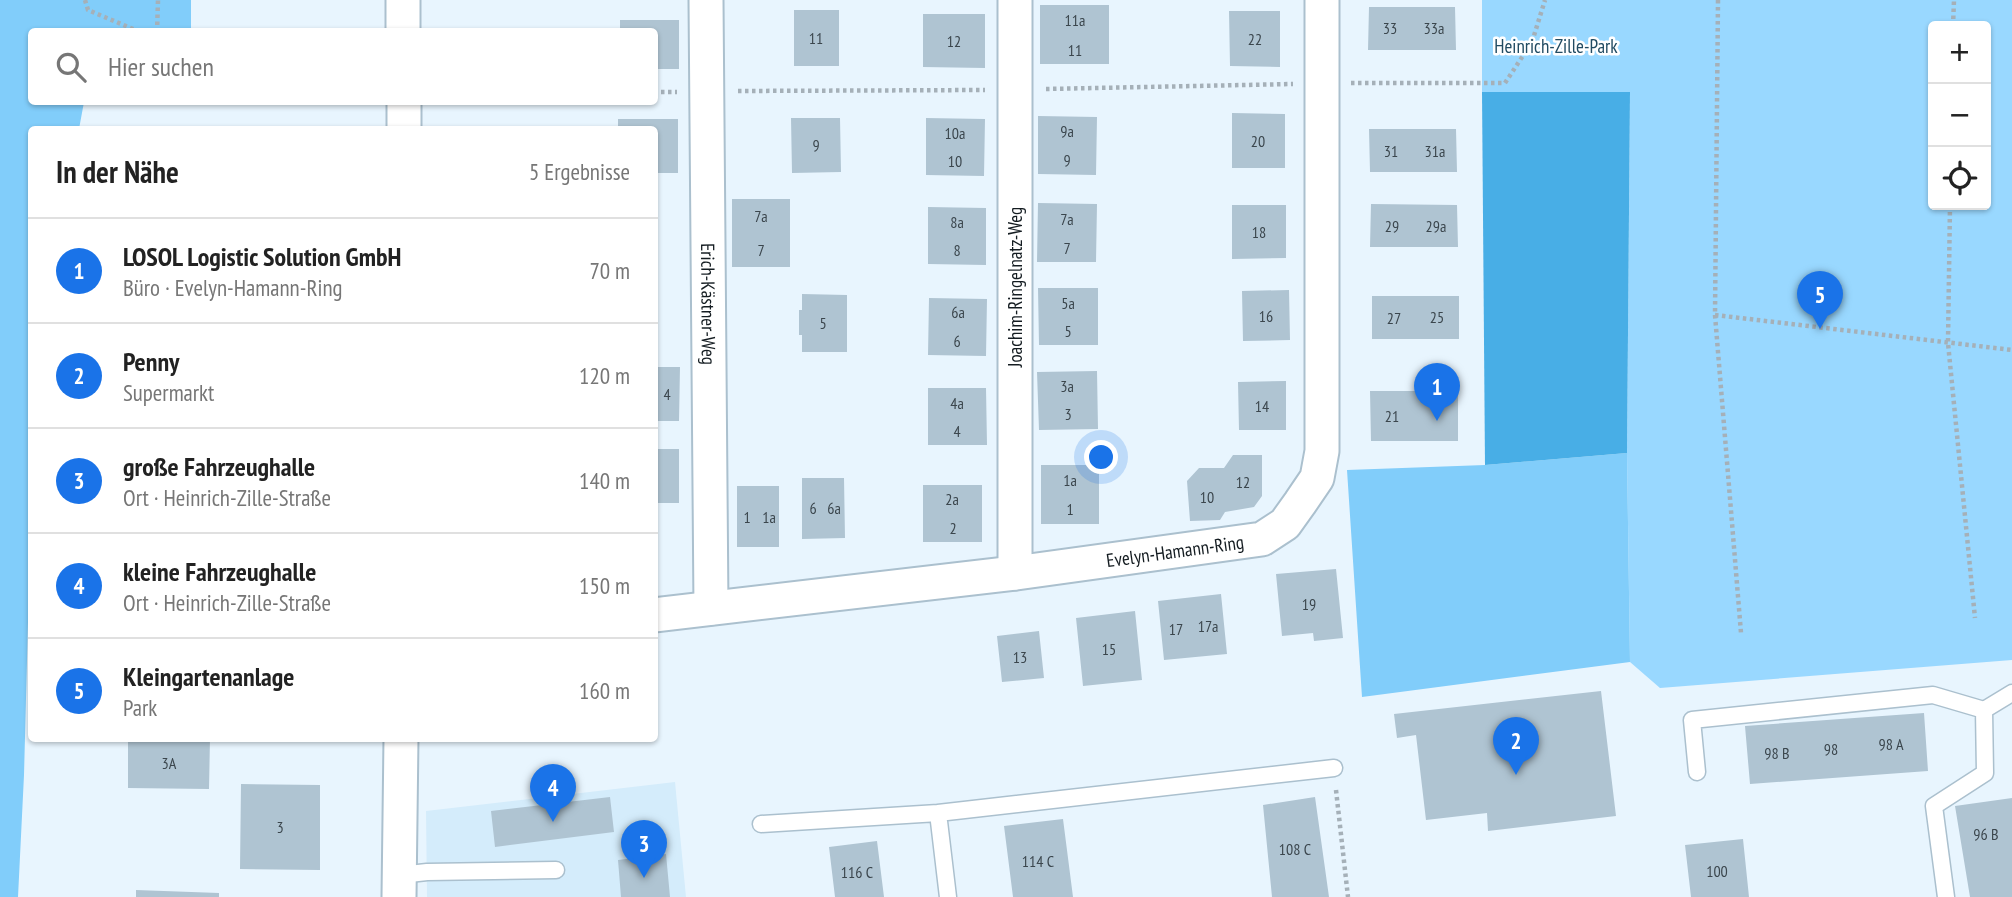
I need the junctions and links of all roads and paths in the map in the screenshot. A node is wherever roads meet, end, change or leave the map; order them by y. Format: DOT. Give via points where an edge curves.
graph roads {
  1 [pos="85,0"];
  2 [pos="158,0"];
  3 [pos="403,0"];
  4 [pos="706,0"];
  5 [pos="1015,0"];
  6 [pos="1322,0"];
  7 [pos="1545,0"];
  8 [pos="1718,0"];
  9 [pos="1954,0"];
  10 [pos="1953,21"];
  11 [pos="131,28"];
  12 [pos="158,28"];
  13 [pos="403,28"];
  14 [pos="1323,83"];
  15 [pos="1015,90"];
  16 [pos="658,92"];
  17 [pos="706,92"];
  18 [pos="404,105"];
  19 [pos="404,126"];
  20 [pos="1950,210"];
  21 [pos="1715,316"];
  22 [pos="1948,343"];
  23 [pos="2012,350"];
  24 [pos="1015,573"];
  25 [pos="711,608"];
  26 [pos="658,615"];
  27 [pos="1975,618"];
  28 [pos="1741,633"];
  29 [pos="2012,693"];
  30 [pos="1984,710"];
  31 [pos="401,742"];
  32 [pos="1334,768"];
  33 [pos="1697,772"];
  34 [pos="937,813"];
  35 [pos="761,824"];
  36 [pos="556,870"];
  37 [pos="399,886"];
  38 [pos="948,897"];
  39 [pos="1348,897"];
  40 [pos="1946,897"];
  1 -- 11 [label="path" via="88,10"];
  2 -- 12 [label="path"];
  3 -- 13 [label="street"];
  4 -- 17 [label="street, Erich-Kästner-Weg"];
  5 -- 15 [label="street, Joachim-Ringelnatz-Weg"];
  6 -- 14 [label="street, Evelyn-Hamann-Ring"];
  7 -- 14 [label="path" via="1532,43 1505,83"];
  8 -- 21 [label="path"];
  9 -- 10 [label="path"];
  14 -- 15 [label="path"];
  14 -- 24 [label="street, Evelyn-Hamann-Ring" via="1322,452 1317,478 1285,524 1262,539"];
  15 -- 17 [label="path"];
  15 -- 24 [label="street, Joachim-Ringelnatz-Weg"];
  16 -- 17 [label="path"];
  17 -- 25 [label="street, Erich-Kästner-Weg"];
  18 -- 19 [label="street"];
  20 -- 22 [label="path"];
  21 -- 22 [label="path"];
  21 -- 28 [label="path"];
  22 -- 23 [label="path"];
  22 -- 27 [label="path"];
  24 -- 25 [label="street, Evelyn-Hamann-Ring"];
  25 -- 26 [label="street, Evelyn-Hamann-Ring"];
  29 -- 30 [label="lane"];
  30 -- 33 [label="lane" via="1933,695 1692,720"];
  30 -- 40 [label="lane" via="1985,773 1934,806"];
  31 -- 37 [label="street"];
  32 -- 34 [label="lane"];
  32 -- 39 [label="path"];
  34 -- 35 [label="lane"];
  34 -- 38 [label="lane"];
  36 -- 37 [label="lane" via="427,872"];
}
